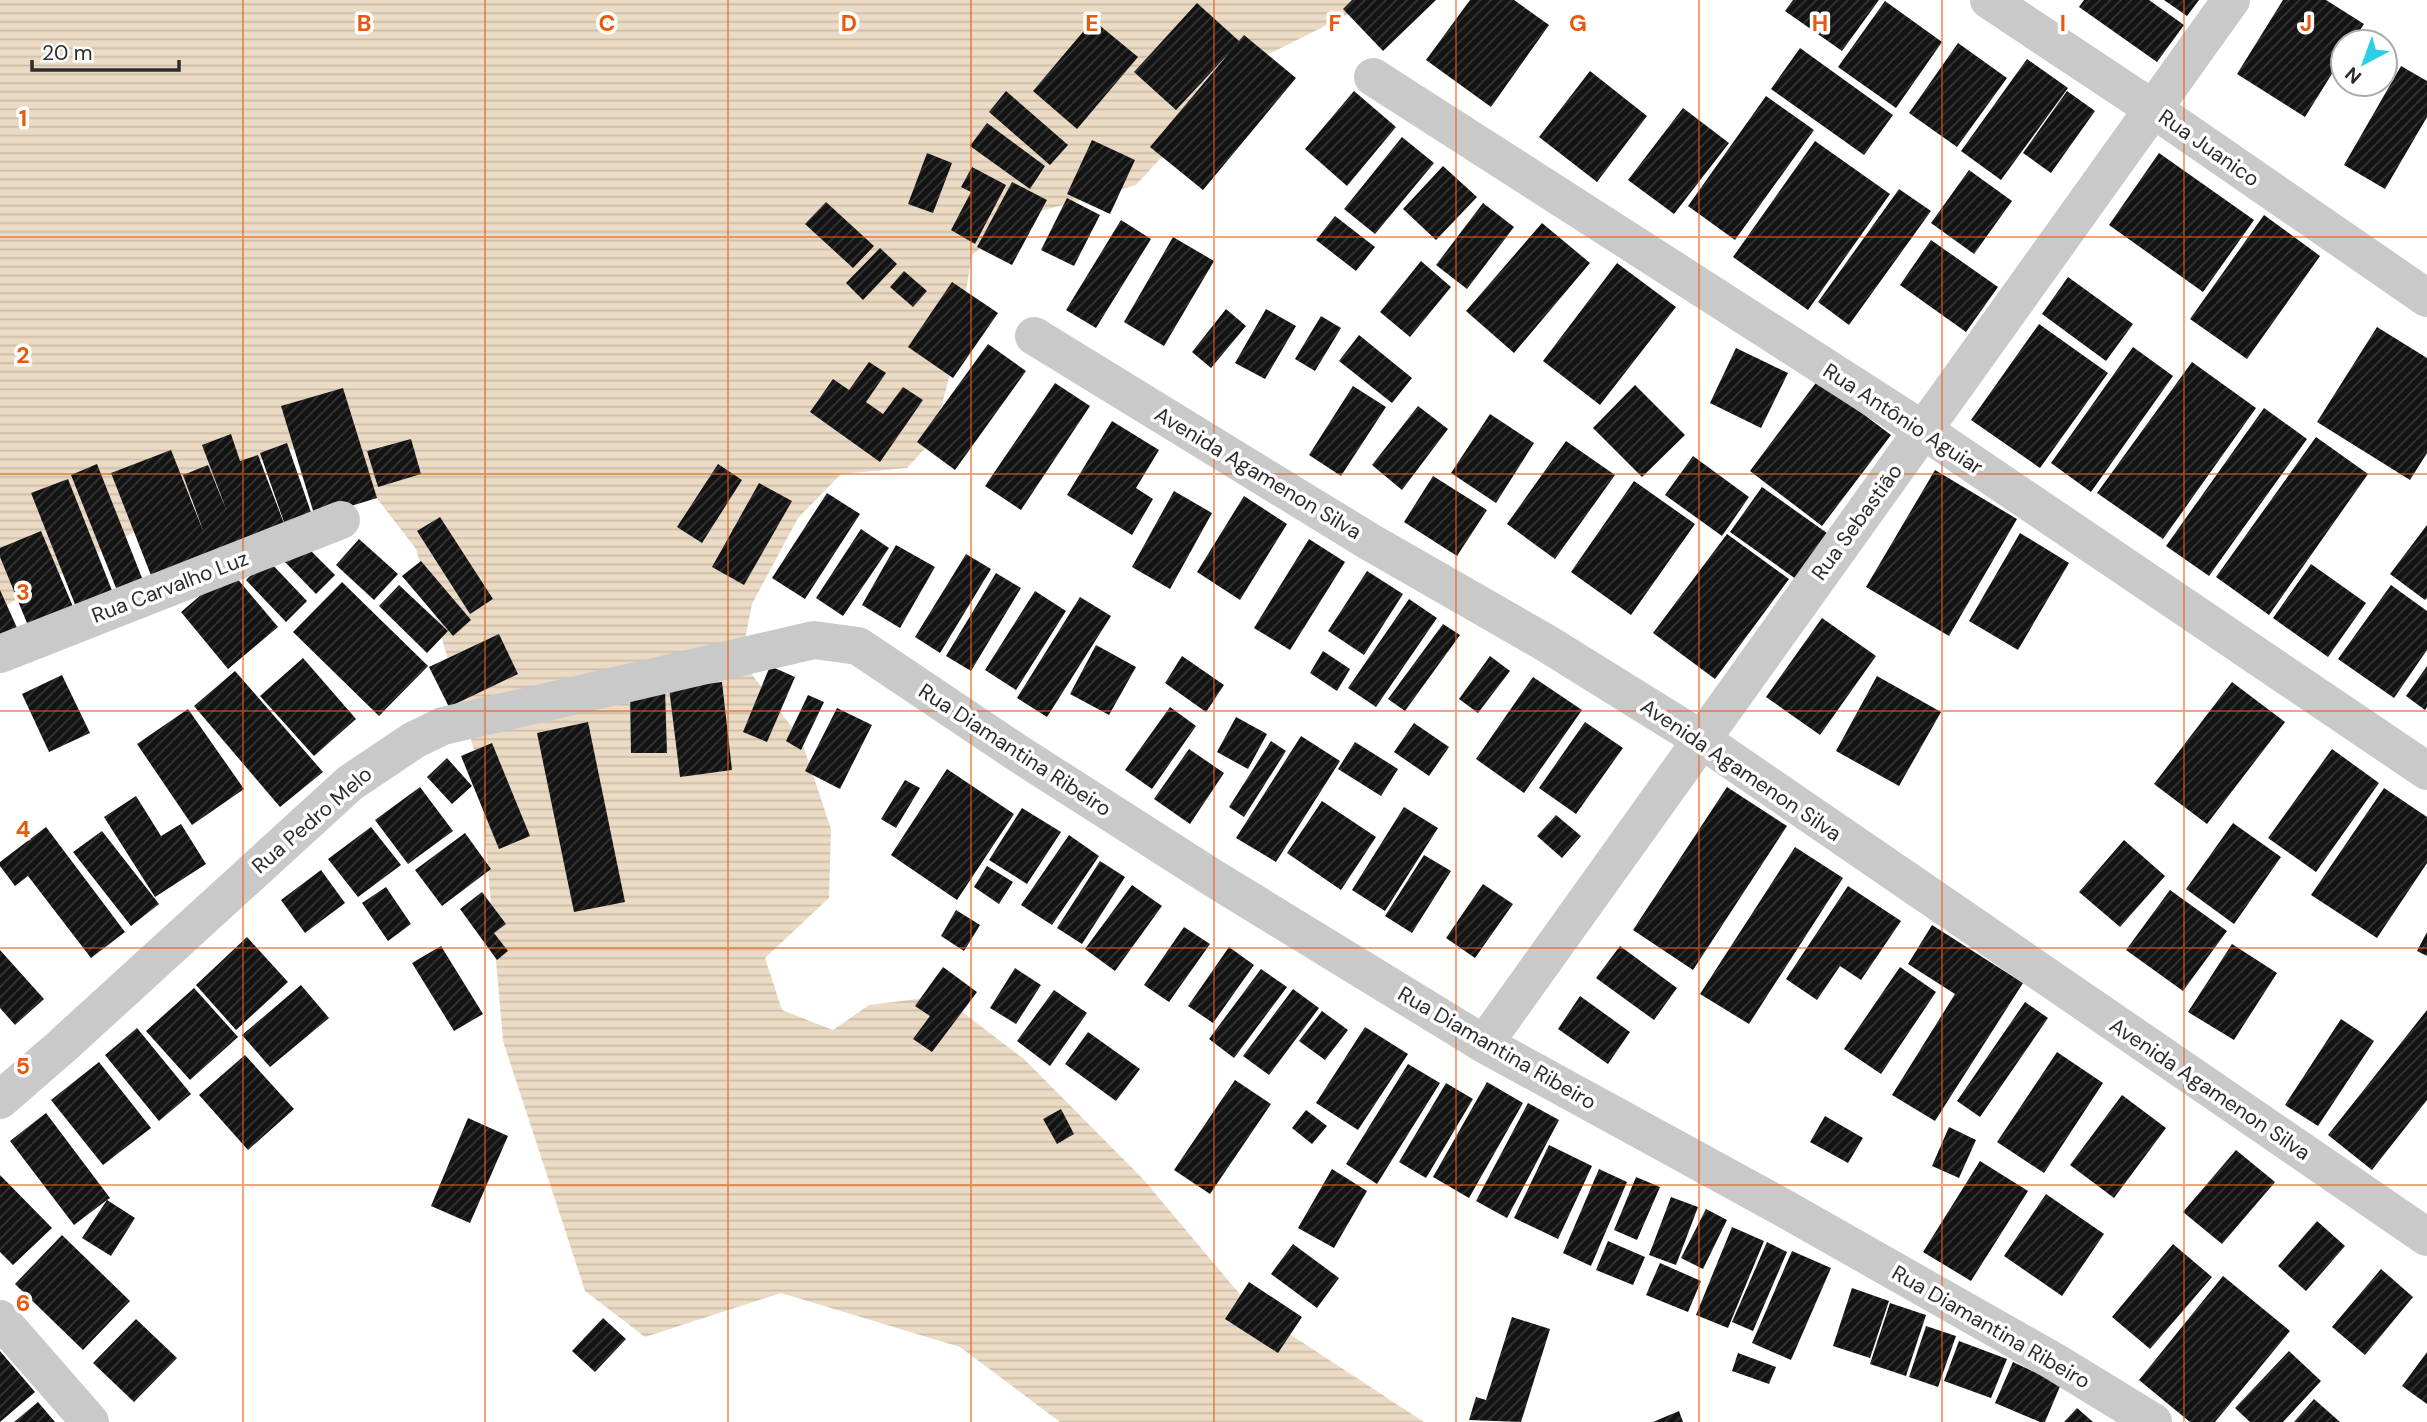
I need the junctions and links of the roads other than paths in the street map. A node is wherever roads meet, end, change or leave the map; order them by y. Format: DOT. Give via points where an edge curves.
graph roads {
  1 [pos="1989,0"];
  2 [pos="2231,0"];
  3 [pos="1373,78"];
  4 [pos="2153,109"];
  5 [pos="2427,298"];
  6 [pos="1034,336"];
  7 [pos="1923,430"];
  8 [pos="341,520"];
  9 [pos="858,646"];
  10 [pos="0,654"];
  11 [pos="1702,740"];
  12 [pos="2427,771"];
  13 [pos="1484,1044"];
  14 [pos="0,1101"];
  15 [pos="2427,1237"];
  16 [pos="0,1319"];
  17 [pos="90,1422"];
  18 [pos="2153,1422"];
  1 -- 4 [label="street, Rua Juanico"];
  2 -- 4 [label="street, Rua Sebastião"];
  3 -- 7 [label="street, Rua Antônio Aguiar"];
  4 -- 5 [label="street, Rua Juanico"];
  4 -- 7 [label="street, Rua Sebastião"];
  6 -- 11 [label="street, Avenida Agamenon Silva"];
  7 -- 11 [label="street, Rua Sebastião"];
  7 -- 12 [label="street, Rua Antônio Aguiar"];
  8 -- 10 [label="street, Rua Carvalho Luz"];
  9 -- 13 [label="street, Rua Diamantina Ribeiro" via="1064,784"];
  9 -- 14 [label="street, Rua Pedro Melo" via="814,640 443,726 414,740 349,783"];
  11 -- 13 [label="street, Rua Sebastião"];
  11 -- 15 [label="street, Avenida Agamenon Silva"];
  13 -- 18 [label="street, Rua Diamantina Ribeiro" via="1792,1213"];
  16 -- 17 [label="street"];
}
